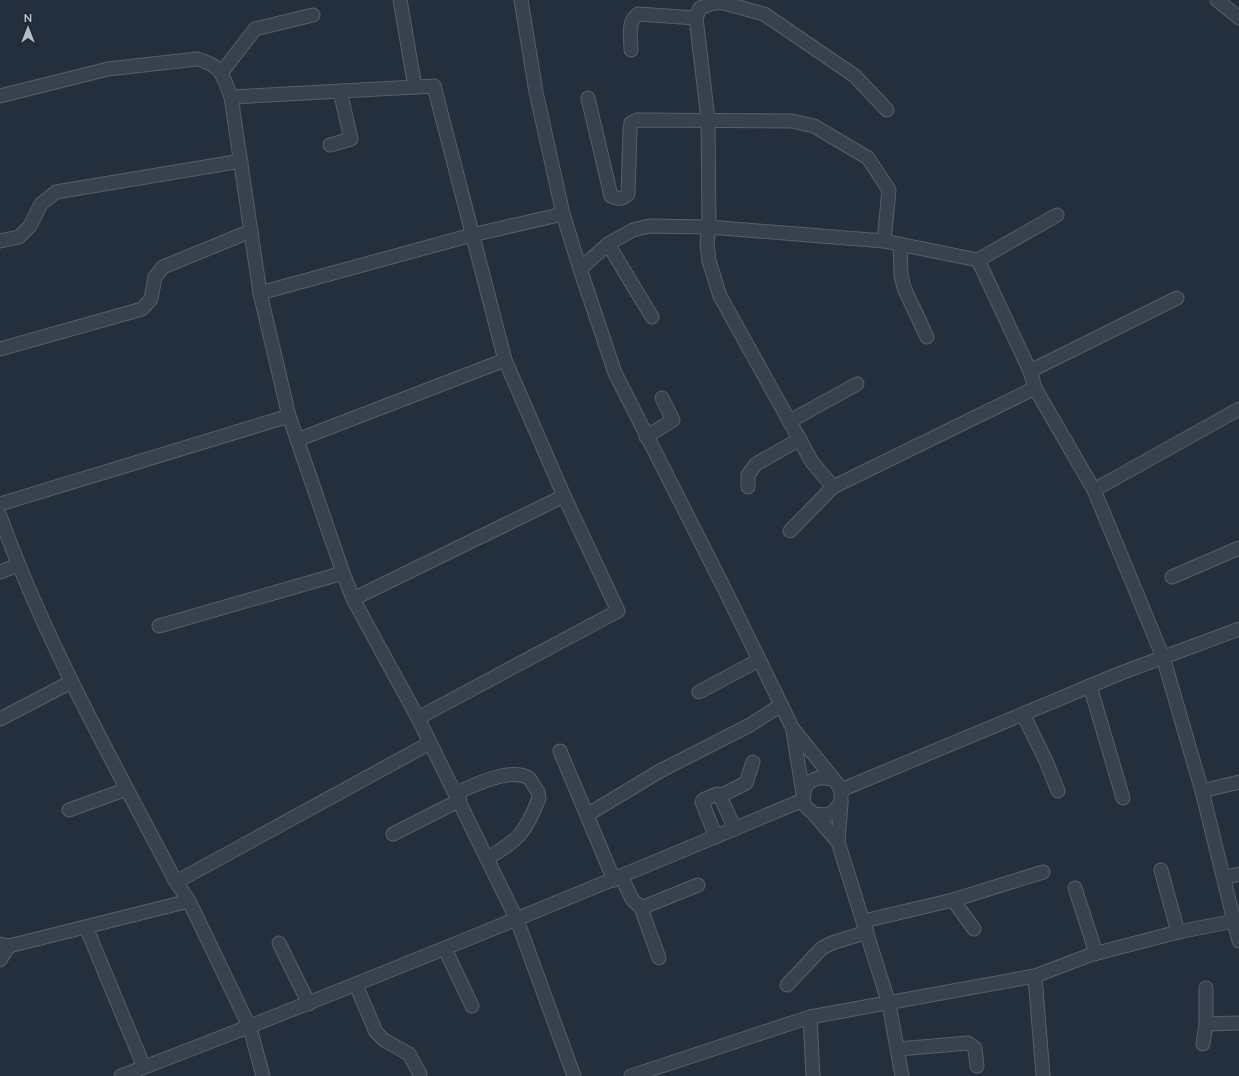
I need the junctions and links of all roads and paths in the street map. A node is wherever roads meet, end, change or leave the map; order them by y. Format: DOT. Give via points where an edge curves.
graph roads {
  1 [pos="400,0"];
  2 [pos="521,0"];
  3 [pos="1217,0"];
  4 [pos="312,15"];
  5 [pos="696,18"];
  6 [pos="1239,18"];
  7 [pos="630,50"];
  8 [pos="222,72"];
  9 [pos="415,87"];
  10 [pos="340,91"];
  11 [pos="0,96"];
  12 [pos="231,97"];
  13 [pos="588,98"];
  14 [pos="887,110"];
  15 [pos="708,119"];
  16 [pos="330,145"];
  17 [pos="241,161"];
  18 [pos="563,214"];
  19 [pos="1057,215"];
  20 [pos="709,227"];
  21 [pos="252,231"];
  22 [pos="472,235"];
  23 [pos="0,241"];
  24 [pos="884,241"];
  25 [pos="608,244"];
  26 [pos="900,244"];
  27 [pos="978,260"];
  28 [pos="580,269"];
  29 [pos="260,293"];
  30 [pos="1177,298"];
  31 [pos="652,317"];
  32 [pos="927,337"];
  33 [pos="0,349"];
  34 [pos="505,360"];
  35 [pos="1030,371"];
  36 [pos="857,384"];
  37 [pos="1035,388"];
  38 [pos="662,398"];
  39 [pos="1239,409"];
  40 [pos="288,416"];
  41 [pos="790,422"];
  42 [pos="646,437"];
  43 [pos="800,439"];
  44 [pos="297,440"];
  45 [pos="748,487"];
  46 [pos="833,487"];
  47 [pos="1094,490"];
  48 [pos="564,496"];
  49 [pos="0,504"];
  50 [pos="0,516"];
  51 [pos="790,532"];
  52 [pos="1239,548"];
  53 [pos="18,565"];
  54 [pos="0,572"];
  55 [pos="343,573"];
  56 [pos="1172,577"];
  57 [pos="353,599"];
  58 [pos="160,626"];
  59 [pos="1239,628"];
  60 [pos="1163,657"];
  61 [pos="759,660"];
  62 [pos="71,682"];
  63 [pos="1090,686"];
  64 [pos="699,692"];
  65 [pos="781,705"];
  66 [pos="1022,714"];
  67 [pos="418,718"];
  68 [pos="0,719"];
  69 [pos="793,729"];
  70 [pos="430,743"];
  71 [pos="560,752"];
  72 [pos="753,762"];
  73 [pos="832,779"];
  74 [pos="1239,782"];
  75 [pos="127,789"];
  76 [pos="841,790"];
  77 [pos="1058,791"];
  78 [pos="1202,791"];
  79 [pos="458,796"];
  80 [pos="720,796"];
  81 [pos="803,797"];
  82 [pos="1124,798"];
  83 [pos="841,803"];
  84 [pos="69,810"];
  85 [pos="814,814"];
  86 [pos="587,815"];
  87 [pos="734,829"];
  88 [pos="393,834"];
  89 [pos="716,837"];
  90 [pos="838,842"];
  91 [pos="488,858"];
  92 [pos="1161,870"];
  93 [pos="1043,872"];
  94 [pos="1239,874"];
  95 [pos="618,878"];
  96 [pos="1224,878"];
  97 [pos="176,882"];
  98 [pos="698,885"];
  99 [pos="1075,888"];
  100 [pos="953,900"];
  101 [pos="189,901"];
  102 [pos="641,908"];
  103 [pos="517,920"];
  104 [pos="1234,921"];
  105 [pos="86,927"];
  106 [pos="865,927"];
  107 [pos="974,929"];
  108 [pos="1178,932"];
  109 [pos="1239,941"];
  110 [pos="279,943"];
  111 [pos="5,945"];
  112 [pos="445,949"];
  113 [pos="1096,953"];
  114 [pos="659,958"];
  115 [pos="0,960"];
  116 [pos="1035,976"];
  117 [pos="356,985"];
  118 [pos="787,985"];
  119 [pos="1206,988"];
  120 [pos="309,1004"];
  121 [pos="889,1004"];
  122 [pos="472,1006"];
  123 [pos="810,1017"];
  124 [pos="1239,1023"];
  125 [pos="1206,1024"];
  126 [pos="250,1028"];
  127 [pos="1203,1044"];
  128 [pos="898,1049"];
  129 [pos="977,1066"];
  130 [pos="144,1067"];
  131 [pos="420,1074"];
  132 [pos="121,1076"];
  133 [pos="263,1076"];
  134 [pos="574,1076"];
  135 [pos="631,1076"];
  136 [pos="813,1076"];
  137 [pos="902,1076"];
  138 [pos="1043,1076"];
  1 -- 9 [label="street"];
  2 -- 18 [label="street" via="536,92"];
  3 -- 6 [label="street"];
  4 -- 8 [label="street" via="255,29"];
  5 -- 7 [label="street" via="638,14 630,23"];
  5 -- 14 [label="street" via="700,8 713,3 724,3 764,14 855,76"];
  5 -- 15 [label="street"];
  8 -- 11 [label="street" via="211,62 197,59 108,69"];
  8 -- 12 [label="street"];
  9 -- 10 [label="street"];
  9 -- 22 [label="street" via="434,86"];
  10 -- 12 [label="street"];
  10 -- 16 [label="street" via="351,139"];
  12 -- 17 [label="street"];
  13 -- 15 [label="street" via="611,196 619,199 628,194 632,123 637,120"];
  15 -- 20 [label="street"];
  15 -- 24 [label="street" via="792,121 814,126 868,158 889,190"];
  17 -- 21 [label="street"];
  17 -- 23 [label="street" via="56,192 41,204 30,226 19,237"];
  18 -- 22 [label="street"];
  18 -- 28 [label="street"];
  19 -- 27 [label="street"];
  20 -- 24 [label="street"];
  20 -- 25 [label="street" via="649,226 633,230"];
  20 -- 41 [label="street" via="709,261 720,296"];
  21 -- 29 [label="street"];
  21 -- 33 [label="street" via="163,268 156,277 151,299 142,309"];
  22 -- 29 [label="street"];
  22 -- 34 [label="street"];
  24 -- 26 [label="street"];
  25 -- 28 [label="street"];
  25 -- 31 [label="street"];
  26 -- 27 [label="street"];
  26 -- 32 [label="street" via="904,288"];
  27 -- 35 [label="street"];
  28 -- 42 [label="street" via="615,373"];
  29 -- 40 [label="street"];
  30 -- 35 [label="street"];
  34 -- 44 [label="street"];
  34 -- 48 [label="street"];
  35 -- 37 [label="street"];
  36 -- 41 [label="street"];
  37 -- 46 [label="street"];
  37 -- 47 [label="street"];
  38 -- 42 [label="street" via="673,420"];
  39 -- 47 [label="street"];
  40 -- 44 [label="street"];
  40 -- 49 [label="street"];
  41 -- 43 [label="street"];
  42 -- 61 [label="street"];
  43 -- 45 [label="street" via="756,464 748,475"];
  43 -- 46 [label="street" via="812,462"];
  44 -- 55 [label="street"];
  46 -- 51 [label="street"];
  47 -- 60 [label="street"];
  48 -- 57 [label="street"];
  48 -- 67 [label="street" via="618,611"];
  50 -- 53 [label="street"];
  52 -- 56 [label="street"];
  53 -- 54 [label="street"];
  53 -- 62 [label="street"];
  55 -- 57 [label="street"];
  55 -- 58 [label="street"];
  57 -- 67 [label="street"];
  59 -- 60 [label="street"];
  60 -- 63 [label="street"];
  60 -- 78 [label="street"];
  61 -- 64 [label="street"];
  61 -- 65 [label="street"];
  62 -- 68 [label="street"];
  62 -- 75 [label="street"];
  63 -- 66 [label="street"];
  63 -- 82 [label="street"];
  65 -- 69 [label="street"];
  65 -- 86 [label="street" via="750,725 660,771"];
  66 -- 76 [label="street"];
  66 -- 77 [label="street"];
  67 -- 70 [label="street"];
  69 -- 73 [label="street"];
  69 -- 81 [label="street"];
  70 -- 79 [label="street"];
  70 -- 97 [label="street"];
  71 -- 86 [label="street"];
  72 -- 80 [label="street" via="746,783"];
  73 -- 76 [label="street"];
  73 -- 81 [label="street" via="815,778 805,787"];
  74 -- 78 [label="street"];
  75 -- 84 [label="street"];
  75 -- 97 [label="street"];
  76 -- 83 [label="street"];
  78 -- 96 [label="street"];
  79 -- 88 [label="street"];
  79 -- 91 [label="street"];
  79 -- 91 [label="street" via="483,781 513,774 529,778 538,792 538,801 522,834"];
  80 -- 87 [label="street"];
  80 -- 89 [label="street" via="717,794 702,802"];
  81 -- 85 [label="street" via="805,806"];
  81 -- 87 [label="street"];
  83 -- 85 [label="street" via="828,815"];
  83 -- 90 [label="street"];
  85 -- 90 [label="street"];
  86 -- 95 [label="street"];
  87 -- 89 [label="street"];
  89 -- 95 [label="street"];
  90 -- 106 [label="street"];
  91 -- 103 [label="street"];
  92 -- 108 [label="street"];
  93 -- 100 [label="street"];
  94 -- 96 [label="street"];
  95 -- 102 [label="street"];
  95 -- 103 [label="street"];
  96 -- 104 [label="street"];
  97 -- 101 [label="street"];
  98 -- 102 [label="street"];
  99 -- 113 [label="street"];
  100 -- 106 [label="street"];
  100 -- 107 [label="street"];
  101 -- 105 [label="street"];
  101 -- 126 [label="street"];
  102 -- 114 [label="street"];
  103 -- 112 [label="street"];
  103 -- 134 [label="street"];
  104 -- 108 [label="street"];
  104 -- 109 [label="street"];
  105 -- 111 [label="street"];
  105 -- 130 [label="street"];
  106 -- 118 [label="street" via="822,948"];
  106 -- 121 [label="street"];
  108 -- 113 [label="street"];
  110 -- 120 [label="street"];
  111 -- 115 [label="street"];
  112 -- 117 [label="street"];
  112 -- 122 [label="street"];
  113 -- 116 [label="street"];
  116 -- 121 [label="street"];
  116 -- 138 [label="street"];
  117 -- 120 [label="street"];
  117 -- 131 [label="street" via="376,1032 384,1040 408,1054"];
  119 -- 125 [label="street"];
  120 -- 126 [label="street"];
  121 -- 123 [label="street"];
  121 -- 128 [label="street"];
  123 -- 135 [label="street"];
  123 -- 136 [label="street"];
  124 -- 125 [label="street"];
  125 -- 127 [label="street"];
  126 -- 130 [label="street"];
  126 -- 133 [label="street"];
  128 -- 129 [label="street" via="968,1043 975,1048"];
  128 -- 137 [label="street"];
  130 -- 132 [label="street"];
}
